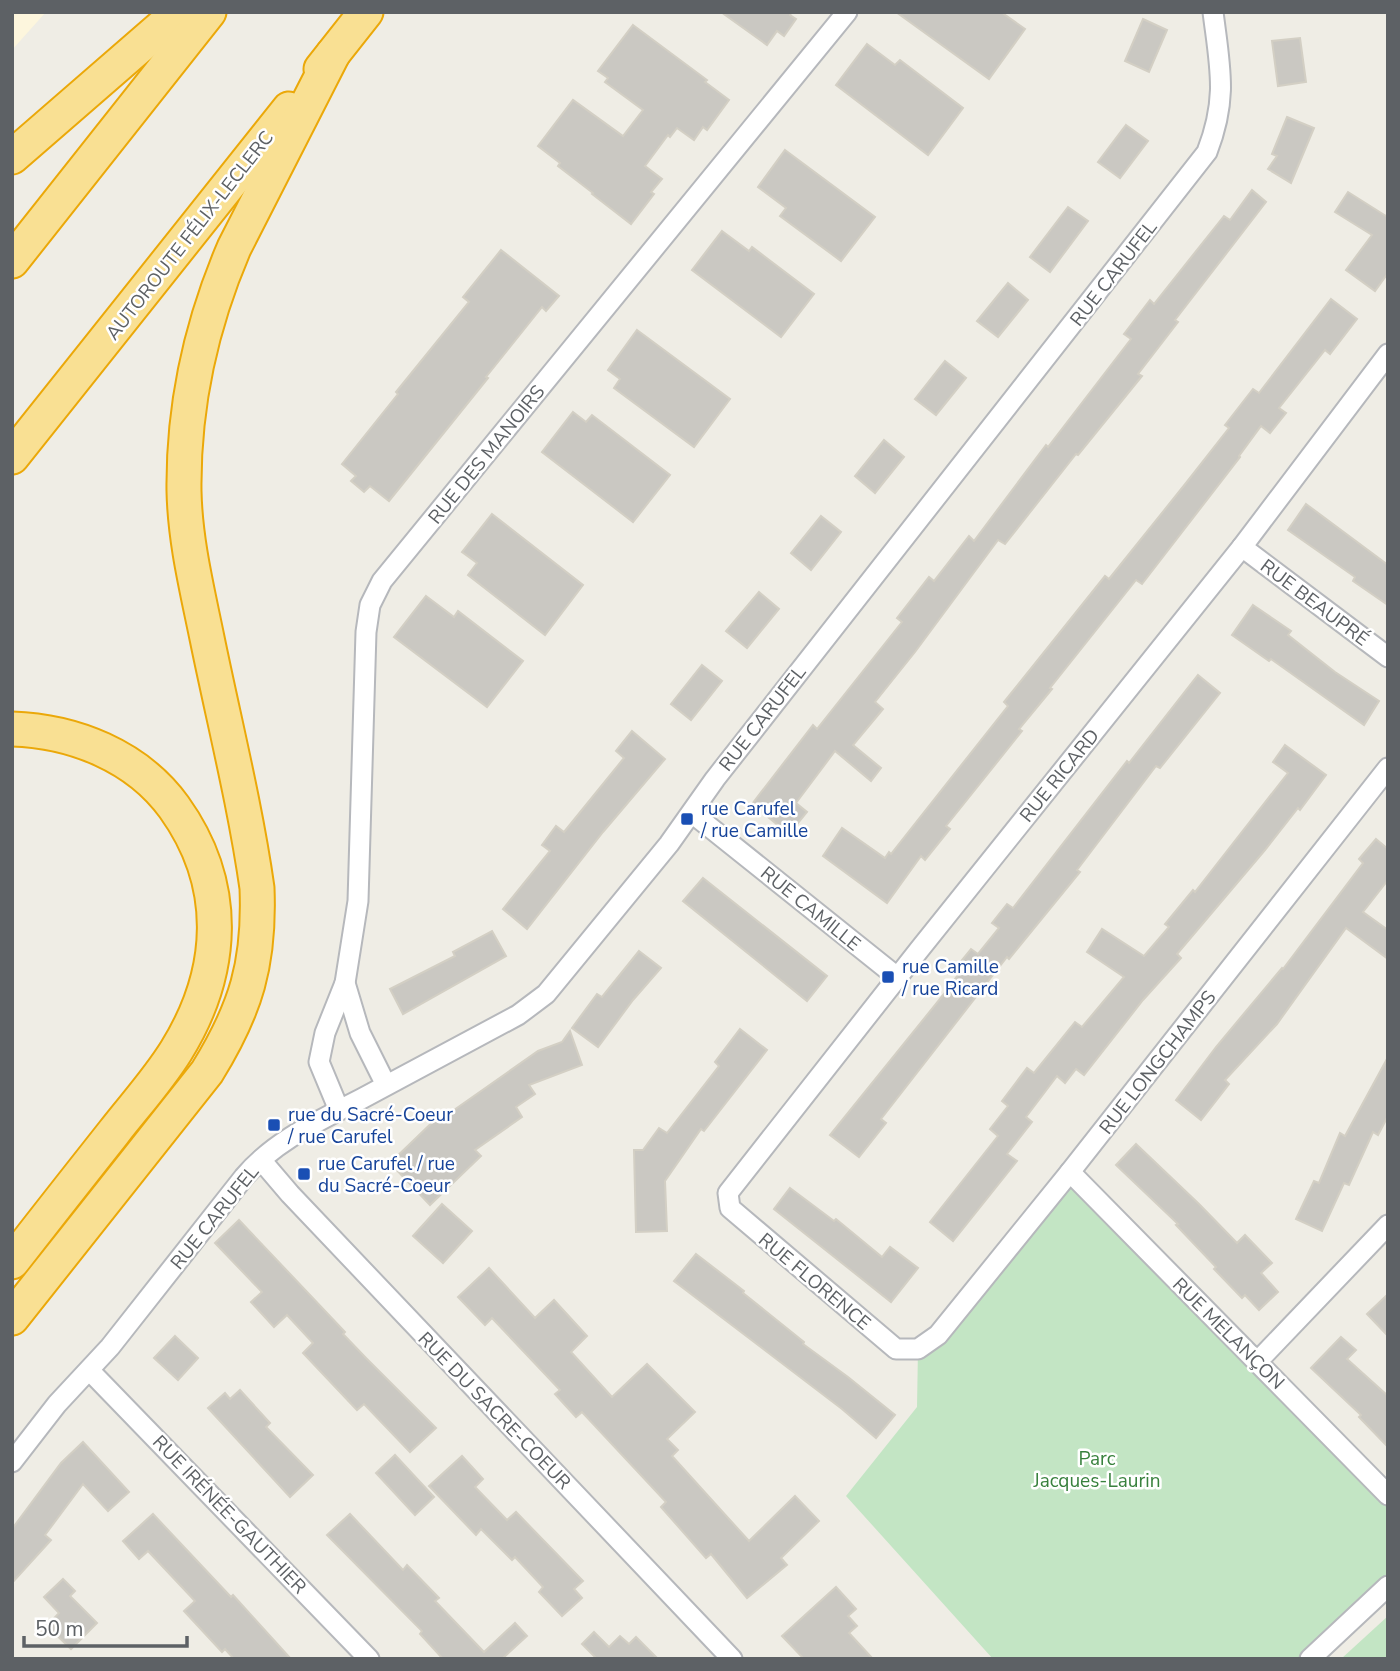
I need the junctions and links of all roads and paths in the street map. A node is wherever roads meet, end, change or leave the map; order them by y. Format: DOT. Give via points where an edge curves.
graph roads {
  1 [pos="179,12"];
  2 [pos="209,12"];
  3 [pos="366,12"];
  4 [pos="848,12"];
  5 [pos="1213,12"];
  6 [pos="333,54"];
  7 [pos="12,157"];
  8 [pos="12,261"];
  9 [pos="1388,354"];
  10 [pos="12,457"];
  11 [pos="1242,547"];
  12 [pos="1388,657"];
  13 [pos="12,729"];
  14 [pos="1388,768"];
  15 [pos="692,813"];
  16 [pos="897,977"];
  17 [pos="345,984"];
  18 [pos="386,1085"];
  19 [pos="339,1110"];
  20 [pos="261,1160"];
  21 [pos="1070,1172"];
  22 [pos="728,1193"];
  23 [pos="1388,1225"];
  24 [pos="12,1262"];
  25 [pos="12,1318"];
  26 [pos="918,1349"];
  27 [pos="1257,1362"];
  28 [pos="90,1371"];
  29 [pos="12,1462"];
  30 [pos="1388,1495"];
  31 [pos="1388,1586"];
  32 [pos="369,1659"];
  33 [pos="732,1659"];
  34 [pos="1310,1659"];
  1 -- 7 [label="highway"];
  2 -- 8 [label="highway"];
  3 -- 6 [label="highway, AUTOROUTE FÉLIX-LECLERC"];
  4 -- 17 [label="street, RUE DES MANOIRS" via="382,581 370,605 366,632 358,901"];
  5 -- 15 [label="street, RUE CARUFEL" via="1222,90 1218,125 1207,152"];
  6 -- 10 [label="highway, AUTOROUTE FÉLIX-LECLERC"];
  6 -- 25 [label="highway" via="222,278 201,345 185,440 190,553 257,888 258,923 250,981 230,1032 207,1072"];
  9 -- 11 [label="street, RUE RICARD"];
  11 -- 12 [label="street, RUE BEAUPRÉ"];
  11 -- 16 [label="street, RUE RICARD"];
  13 -- 24 [label="highway" via="85,742 120,759 156,787 183,820 203,860 215,926 206,989 175,1053"];
  14 -- 21 [label="street, RUE LONGCHAMPS"];
  15 -- 16 [label="street, RUE CAMILLE"];
  15 -- 18 [label="street, RUE CARUFEL" via="535,1004"];
  16 -- 22 [label="street, RUE RICARD"];
  17 -- 18 [label="street, RUE DES MANOIRS" via="360,1033"];
  17 -- 19 [label="street, RUE DES MANOIRS" via="319,1062"];
  18 -- 19 [label="street, RUE CARUFEL"];
  19 -- 20 [label="street, RUE CARUFEL"];
  20 -- 28 [label="street, RUE CARUFEL"];
  20 -- 33 [label="street, RUE DU SACRE-COEUR"];
  21 -- 26 [label="street, RUE LONGCHAMPS" via="938,1335"];
  21 -- 27 [label="street, RUE MELANÇON"];
  22 -- 26 [label="street, RUE FLORENCE" via="730,1208 896,1349"];
  23 -- 27 [label="street"];
  27 -- 30 [label="street, RUE MELANÇON"];
  28 -- 29 [label="street, RUE CARUFEL" via="57,1404"];
  28 -- 32 [label="street, RUE IRÉNÉE-GAUTHIER"];
  31 -- 34 [label="street"];
}
